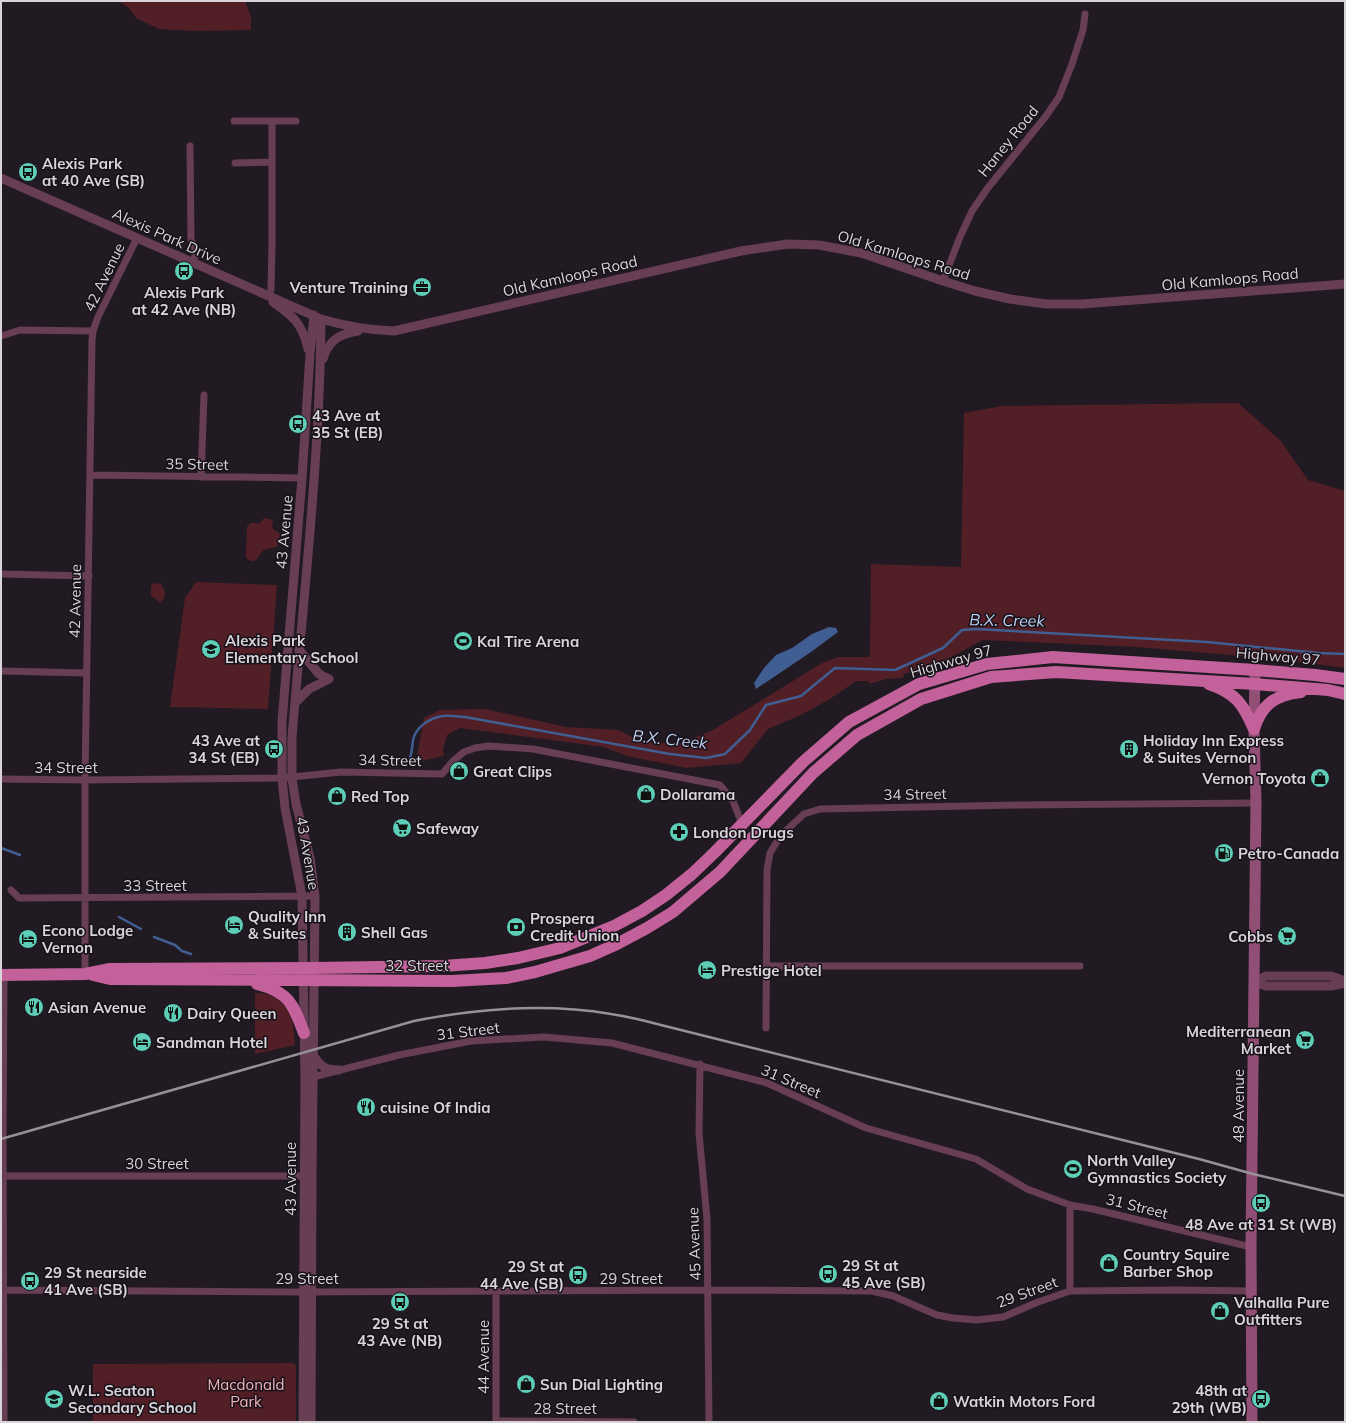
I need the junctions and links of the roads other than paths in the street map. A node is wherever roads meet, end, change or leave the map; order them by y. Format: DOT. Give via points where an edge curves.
graph roads {
  1 [pos="1084,14"];
  2 [pos="234,121"];
  3 [pos="272,121"];
  4 [pos="296,121"];
  5 [pos="190,146"];
  6 [pos="235,162"];
  7 [pos="272,162"];
  8 [pos="1,178"];
  9 [pos="137,238"];
  10 [pos="193,263"];
  11 [pos="943,281"];
  12 [pos="1345,284"];
  13 [pos="260,293"];
  14 [pos="269,296"];
  15 [pos="317,317"];
  16 [pos="366,330"];
  17 [pos="93,331"];
  18 [pos="1,336"];
  19 [pos="310,354"];
  20 [pos="321,365"];
  21 [pos="204,395"];
  22 [pos="90,475"];
  23 [pos="201,477"];
  24 [pos="302,478"];
  25 [pos="1,574"];
  26 [pos="89,576"];
  27 [pos="299,650"];
  28 [pos="1255,670"];
  29 [pos="1,671"];
  30 [pos="86,673"];
  31 [pos="1345,679"];
  32 [pos="1197,680"];
  33 [pos="1254,684"];
  34 [pos="1318,690"];
  35 [pos="1345,694"];
  36 [pos="295,703"];
  37 [pos="1254,729"];
  38 [pos="282,778"];
  39 [pos="292,778"];
  40 [pos="1,779"];
  41 [pos="85,780"];
  42 [pos="1256,803"];
  43 [pos="742,824"];
  44 [pos="720,872"];
  45 [pos="11,890"];
  46 [pos="666,895"];
  47 [pos="302,896"];
  48 [pos="315,896"];
  49 [pos="86,898"];
  50 [pos="562,956"];
  51 [pos="766,966"];
  52 [pos="1080,966"];
  53 [pos="86,974"];
  54 [pos="309,974"];
  55 [pos="3,975"];
  56 [pos="238,979"];
  57 [pos="1254,982"];
  58 [pos="1345,982"];
  59 [pos="766,1028"];
  60 [pos="304,1034"];
  61 [pos="313,1055"];
  62 [pos="700,1064"];
  63 [pos="339,1070"];
  64 [pos="309,1078"];
  65 [pos="2,1084"];
  66 [pos="3,1176"];
  67 [pos="308,1176"];
  68 [pos="1070,1205"];
  69 [pos="1251,1247"];
  70 [pos="2,1290"];
  71 [pos="709,1290"];
  72 [pos="1070,1291"];
  73 [pos="308,1292"];
  74 [pos="496,1292"];
  75 [pos="1252,1292"];
  76 [pos="2,1403"];
  77 [pos="4,1422"];
  78 [pos="303,1422"];
  79 [pos="311,1422"];
  80 [pos="496,1422"];
  81 [pos="634,1422"];
  82 [pos="709,1422"];
  83 [pos="1252,1422"];
  1 -- 11 [label="street, Haney Road" via="1083,30 1058,96 972,211"];
  2 -- 3 [label="street"];
  3 -- 4 [label="street"];
  3 -- 7 [label="street"];
  5 -- 10 [label="street" via="191,239 196,252"];
  6 -- 7 [label="street"];
  7 -- 14 [label="street"];
  8 -- 9 [label="street, Alexis Park Drive"];
  9 -- 10 [label="street, Alexis Park Drive"];
  9 -- 17 [label="street, 42 Avenue"];
  10 -- 13 [label="street, Alexis Park Drive"];
  11 -- 12 [label="street, Old Kamloops Road" via="1010,299 1046,304 1082,304"];
  11 -- 16 [label="street, Old Kamloops Road" via="861,253 819,245 788,244 741,251 394,331"];
  13 -- 14 [label="street, Alexis Park Drive"];
  13 -- 19 [label="street" via="291,315 301,327"];
  14 -- 15 [label="street, Alexis Park Drive"];
  15 -- 16 [label="street, Old Kamloops Road"];
  15 -- 19 [label="street, 43 Avenue"];
  15 -- 20 [label="street, 43 Avenue"];
  16 -- 20 [label="street" via="340,335 326,350"];
  17 -- 18 [label="street" via="20,330"];
  17 -- 22 [label="street, 42 Avenue"];
  19 -- 24 [label="street, 43 Avenue"];
  20 -- 27 [label="street, 43 Avenue" via="314,483"];
  21 -- 23 [label="street"];
  22 -- 23 [label="street, 35 Street"];
  22 -- 26 [label="street, 42 Avenue"];
  23 -- 24 [label="street, 35 Street"];
  24 -- 38 [label="street, 43 Avenue" via="282,722"];
  25 -- 26 [label="street"];
  26 -- 30 [label="street, 42 Avenue"];
  27 -- 36 [label="street, 43 Avenue"];
  27 -- 36 [label="street" via="319,674 329,679 309,690"];
  28 -- 31 [label="highway, Highway 97"];
  28 -- 33 [label="main road, 48 Avenue"];
  28 -- 43 [label="highway, Highway 97" via="1053,657 987,664 920,684 849,722 804,762"];
  29 -- 30 [label="street"];
  30 -- 41 [label="street, 42 Avenue"];
  32 -- 33 [label="highway, Highway 97"];
  32 -- 37 [label="highway" via="1235,696"];
  32 -- 44 [label="highway, Highway 97" via="1056,672 991,677 921,699 857,735 813,772"];
  33 -- 34 [label="highway, Highway 97"];
  33 -- 37 [label="main road, 48 Avenue"];
  34 -- 35 [label="highway, Highway 97"];
  34 -- 37 [label="highway" via="1297,692 1275,699 1266,706"];
  36 -- 39 [label="street, 43 Avenue"];
  37 -- 42 [label="main road, 48 Avenue"];
  38 -- 39 [label="street, 34 Street"];
  38 -- 41 [label="street, 34 Street"];
  38 -- 47 [label="street, 43 Avenue" via="285,808"];
  39 -- 43 [label="street, 34 Street" via="341,772 442,774 464,752 475,748 488,746 533,749 720,785 733,801"];
  39 -- 48 [label="street, 43 Avenue" via="310,858"];
  40 -- 41 [label="street, 34 Street"];
  41 -- 49 [label="street, 42 Avenue"];
  42 -- 51 [label="street, 34 Street" via="820,809 804,814 781,835 770,853 766,870"];
  42 -- 57 [label="main road, 48 Avenue"];
  43 -- 46 [label="highway, Highway 97" via="692,874"];
  44 -- 50 [label="highway, 32 Street" via="673,912 617,944 590,956"];
  45 -- 49 [label="street, 33 Street" via="19,898"];
  46 -- 50 [label="highway, 32 Street" via="642,911 588,938"];
  47 -- 48 [label="street, 33 Street"];
  47 -- 49 [label="street, 33 Street"];
  47 -- 54 [label="street, 43 Avenue"];
  48 -- 54 [label="street, 43 Avenue"];
  49 -- 53 [label="street, 42 Avenue"];
  50 -- 54 [label="highway, 32 Street"];
  50 -- 54 [label="highway, 32 Street" via="528,974 478,980"];
  51 -- 52 [label="street"];
  51 -- 59 [label="street, 34 Street"];
  53 -- 54 [label="highway, 32 Street" via="110,969"];
  53 -- 55 [label="highway, 32 Street"];
  53 -- 56 [label="highway, 32 Street" via="110,979"];
  54 -- 56 [label="highway, 32 Street"];
  54 -- 60 [label="street, 43 Avenue"];
  54 -- 61 [label="street, 43 Avenue"];
  55 -- 65 [label="street"];
  56 -- 60 [label="highway" via="278,991 293,1007"];
  57 -- 58 [label="street" via="1266,986 1331,986"];
  57 -- 69 [label="main road, 48 Avenue"];
  60 -- 64 [label="street, 43 Avenue"];
  61 -- 63 [label="street" via="322,1067"];
  61 -- 64 [label="street, 43 Avenue"];
  62 -- 63 [label="street, 31 Street" via="612,1043 544,1037 471,1041"];
  62 -- 68 [label="street, 31 Street" via="767,1082 866,1128 976,1159 1027,1189"];
  62 -- 71 [label="street, 45 Avenue" via="700,1133 707,1219"];
  63 -- 64 [label="street, 31 Street"];
  64 -- 67 [label="street, 43 Avenue"];
  65 -- 66 [label="street"];
  66 -- 67 [label="street, 30 Street"];
  66 -- 70 [label="street"];
  67 -- 73 [label="street, 43 Avenue"];
  68 -- 69 [label="street, 31 Street"];
  68 -- 72 [label="street"];
  69 -- 75 [label="main road, 48 Avenue"];
  70 -- 73 [label="street, 29 Street"];
  70 -- 76 [label="street"];
  71 -- 72 [label="street, 29 Street" via="872,1291 893,1296 937,1315 977,1320 1003,1317"];
  71 -- 74 [label="street, 29 Street"];
  71 -- 82 [label="street, 45 Avenue"];
  72 -- 75 [label="street, 29 Street"];
  73 -- 74 [label="street, 29 Street"];
  73 -- 78 [label="street, 43 Avenue"];
  73 -- 79 [label="street, 43 Avenue"];
  74 -- 80 [label="street, 44 Avenue"];
  75 -- 83 [label="main road, 48 Avenue"];
  76 -- 77 [label="street"];
  80 -- 81 [label="street, 28 Street"];
}
